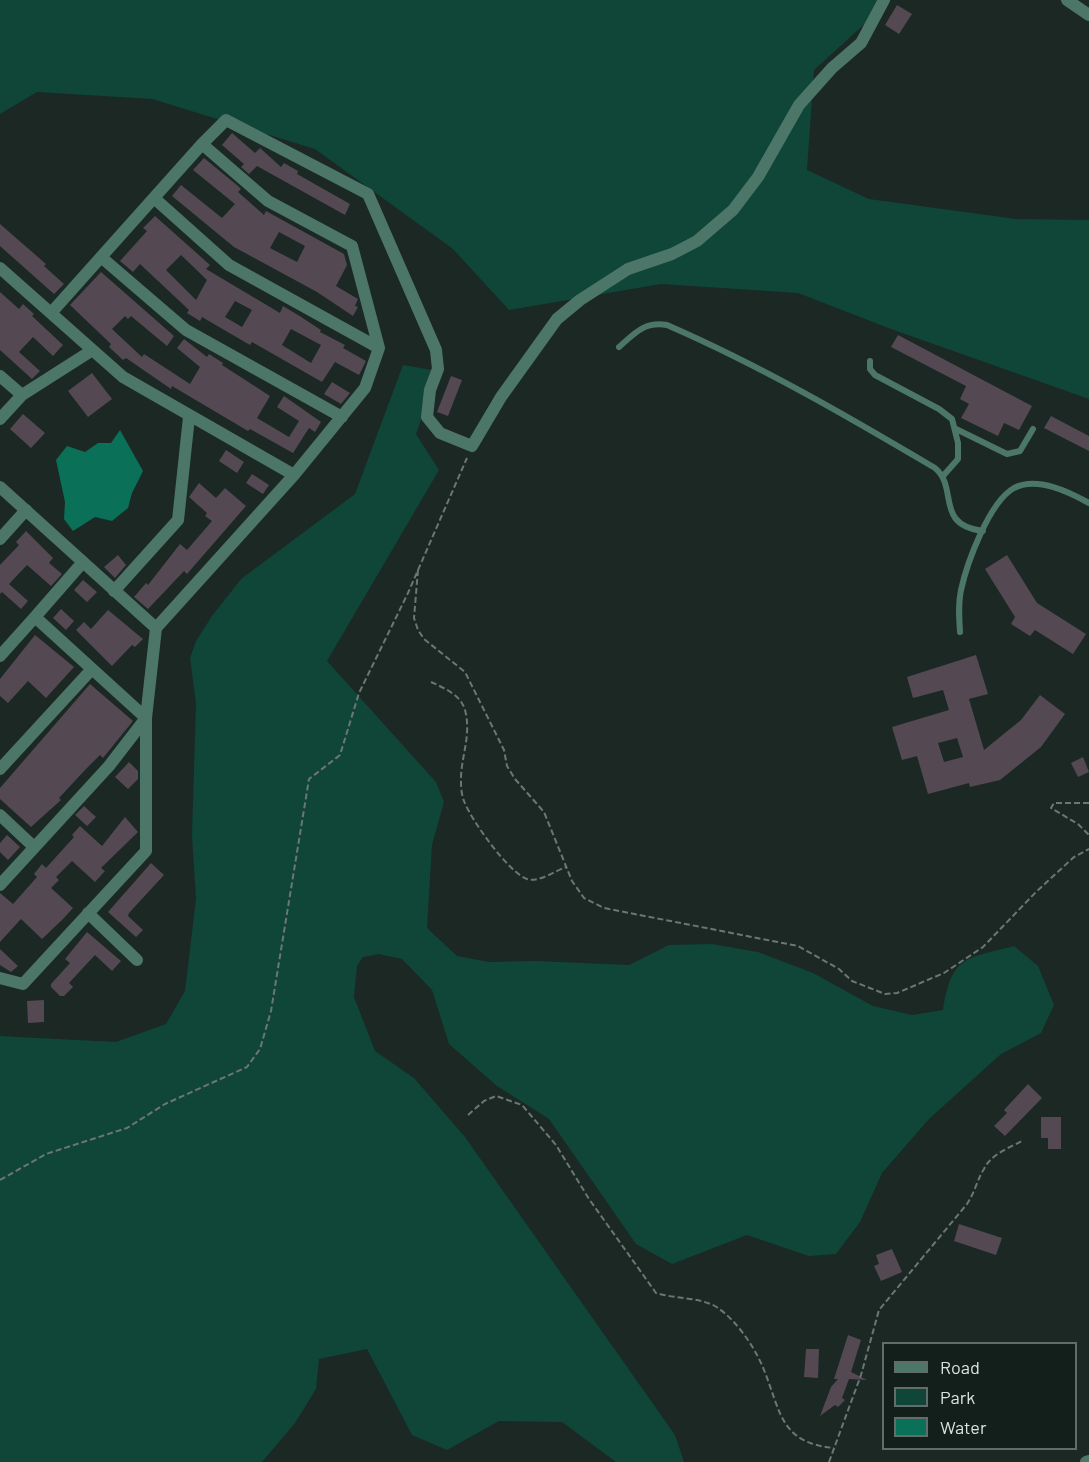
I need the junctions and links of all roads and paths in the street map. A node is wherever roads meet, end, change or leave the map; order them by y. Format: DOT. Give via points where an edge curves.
graph roads {
  1 [pos="884,0"];
  2 [pos="1067,0"];
  3 [pos="1089,15"];
  4 [pos="202,144"];
  5 [pos="154,198"];
  6 [pos="101,257"];
  7 [pos="0,268"];
  8 [pos="51,313"];
  9 [pos="619,347"];
  10 [pos="379,348"];
  11 [pos="91,351"];
  12 [pos="870,362"];
  13 [pos="0,375"];
  14 [pos="22,395"];
  15 [pos="189,417"];
  16 [pos="342,417"];
  17 [pos="0,419"];
  18 [pos="956,429"];
  19 [pos="1033,429"];
  20 [pos="472,446"];
  21 [pos="294,475"];
  22 [pos="943,476"];
  23 [pos="0,487"];
  24 [pos="1089,503"];
  25 [pos="26,510"];
  26 [pos="983,531"];
  27 [pos="0,539"];
  28 [pos="83,562"];
  29 [pos="418,570"];
  30 [pos="114,591"];
  31 [pos="35,618"];
  32 [pos="156,628"];
  33 [pos="960,632"];
  34 [pos="0,656"];
  35 [pos="92,669"];
  36 [pos="431,682"];
  37 [pos="146,718"];
  38 [pos="0,769"];
  39 [pos="1089,803"];
  40 [pos="0,815"];
  41 [pos="1089,835"];
  42 [pos="34,847"];
  43 [pos="1089,849"];
  44 [pos="566,867"];
  45 [pos="0,885"];
  46 [pos="88,913"];
  47 [pos="137,960"];
  48 [pos="0,978"];
  49 [pos="468,1115"];
  50 [pos="1022,1141"];
  51 [pos="0,1180"];
  52 [pos="834,1448"];
  53 [pos="829,1462"];
  1 -- 20 [label="street" via="861,43 799,105 758,177 733,210 697,241 628,269 557,319 501,397"];
  2 -- 3 [label="street"];
  4 -- 5 [label="street"];
  4 -- 10 [label="street" via="268,201 352,246"];
  4 -- 20 [label="street" via="226,120 368,194 436,350 438,369 427,417 440,433"];
  5 -- 6 [label="street"];
  5 -- 10 [label="street" via="229,265"];
  6 -- 8 [label="street"];
  6 -- 16 [label="street" via="186,330"];
  7 -- 8 [label="street"];
  8 -- 11 [label="street"];
  9 -- 22 [label="lane" via="648,324 667,325 741,357 807,392"];
  10 -- 16 [label="street" via="365,388"];
  11 -- 14 [label="street"];
  11 -- 15 [label="street" via="123,377"];
  12 -- 18 [label="lane" via="875,375 939,409 952,419"];
  13 -- 14 [label="street"];
  14 -- 17 [label="street"];
  15 -- 21 [label="street"];
  15 -- 30 [label="street" via="178,520"];
  16 -- 21 [label="street"];
  18 -- 19 [label="lane" via="1007,454 1020,452"];
  18 -- 22 [label="lane" via="958,459"];
  20 -- 29 [label="path"];
  21 -- 32 [label="street"];
  22 -- 26 [label="lane" via="948,505 957,520 965,527"];
  23 -- 25 [label="street"];
  24 -- 26 [label="lane" via="1043,485 1014,488 1000,500"];
  25 -- 27 [label="street"];
  25 -- 28 [label="street"];
  26 -- 33 [label="lane" via="961,590"];
  28 -- 30 [label="street"];
  28 -- 31 [label="street"];
  29 -- 44 [label="path" via="416,625 424,639 458,664 471,681 504,750 507,766 520,787 544,812"];
  29 -- 51 [label="path" via="359,693 340,755 309,779 272,1011 260,1049 247,1067 165,1104 128,1128 46,1154"];
  30 -- 32 [label="street"];
  31 -- 34 [label="street"];
  31 -- 35 [label="street"];
  32 -- 37 [label="street"];
  35 -- 37 [label="street"];
  35 -- 38 [label="street"];
  36 -- 44 [label="path" via="458,697 465,709 469,734 461,781 463,800 478,826 517,873 527,879 534,880"];
  37 -- 42 [label="street" via="109,766"];
  37 -- 46 [label="street" via="146,851"];
  39 -- 41 [label="path" via="1054,803 1050,808"];
  40 -- 42 [label="street"];
  42 -- 45 [label="street"];
  43 -- 44 [label="path" via="1051,878 983,947 911,989 885,994 852,981 798,946 604,908 584,898"];
  46 -- 47 [label="street"];
  46 -- 48 [label="street" via="23,984"];
  49 -- 52 [label="path" via="496,1096 522,1105 556,1145 656,1293 708,1303 729,1317 764,1369 787,1429 802,1441"];
  50 -- 52 [label="path" via="994,1156 983,1169 979,1185 967,1204 879,1310 861,1375"];
  52 -- 53 [label="path"];
}
